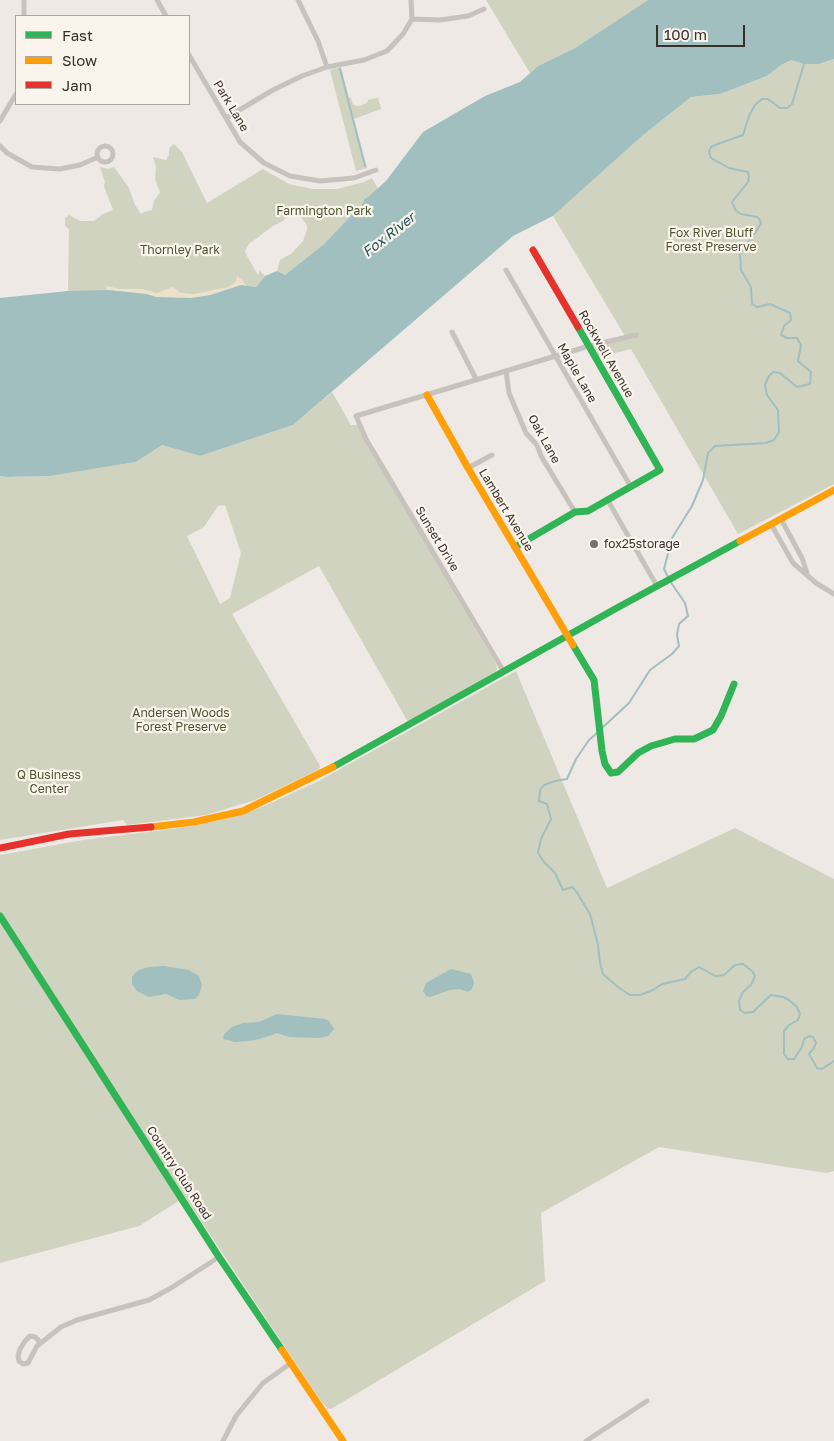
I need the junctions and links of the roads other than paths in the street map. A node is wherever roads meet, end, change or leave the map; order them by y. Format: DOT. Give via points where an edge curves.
graph roads {
  1 [pos="24,0"];
  2 [pos="157,0"];
  3 [pos="298,0"];
  4 [pos="411,0"];
  5 [pos="484,9"];
  6 [pos="24,15"];
  7 [pos="165,15"];
  8 [pos="412,19"];
  9 [pos="190,57"];
  10 [pos="327,67"];
  11 [pos="15,96"];
  12 [pos="226,118"];
  13 [pos="0,121"];
  14 [pos="0,146"];
  15 [pos="98,157"];
  16 [pos="376,170"];
  17 [pos="533,250"];
  18 [pos="506,270"];
  19 [pos="452,332"];
  20 [pos="636,335"];
  21 [pos="588,346"];
  22 [pos="556,356"];
  23 [pos="506,371"];
  24 [pos="476,379"];
  25 [pos="427,394"];
  26 [pos="492,456"];
  27 [pos="468,468"];
  28 [pos="631,487"];
  29 [pos="834,490"];
  30 [pos="607,499"];
  31 [pos="574,512"];
  32 [pos="781,519"];
  33 [pos="771,524"];
  34 [pos="515,547"];
  35 [pos="807,574"];
  36 [pos="660,584"];
  37 [pos="834,594"];
  38 [pos="568,636"];
  39 [pos="504,672"];
  40 [pos="734,684"];
  41 [pos="0,848"];
  42 [pos="0,916"];
  43 [pos="220,1257"];
  44 [pos="41,1343"];
  45 [pos="291,1364"];
  46 [pos="647,1401"];
  47 [pos="223,1441"];
  48 [pos="342,1441"];
  49 [pos="586,1441"];
  1 -- 6 [label="street"];
  2 -- 7 [label="street"];
  3 -- 10 [label="street"];
  4 -- 8 [label="street"];
  5 -- 8 [label="street" via="450,19"];
  8 -- 10 [label="street" via="387,51 364,60"];
  9 -- 12 [label="street, Park Lane"];
  10 -- 12 [label="street" via="280,86"];
  11 -- 13 [label="street"];
  12 -- 16 [label="street, Park Lane" via="240,142 264,163 290,176 336,180"];
  14 -- 15 [label="street" via="32,167 60,169"];
  17 -- 21 [label="street, Rockwell Avenue"];
  18 -- 22 [label="street, Maple Lane"];
  19 -- 24 [label="street"];
  20 -- 21 [label="street"];
  21 -- 22 [label="street"];
  21 -- 28 [label="street, Rockwell Avenue" via="660,469"];
  22 -- 23 [label="street"];
  22 -- 28 [label="street, Maple Lane"];
  23 -- 24 [label="street"];
  23 -- 31 [label="street, Oak Lane" via="509,393 526,433 537,445"];
  24 -- 25 [label="street"];
  25 -- 27 [label="street, Lambert Avenue"];
  25 -- 39 [label="street, Sunset Drive" via="356,416"];
  26 -- 27 [label="street"];
  27 -- 34 [label="street, Lambert Avenue"];
  28 -- 30 [label="street"];
  29 -- 32 [label="street"];
  30 -- 31 [label="street" via="588,511"];
  30 -- 36 [label="street"];
  31 -- 34 [label="street"];
  32 -- 33 [label="street"];
  32 -- 35 [label="street"];
  33 -- 35 [label="street" via="793,563"];
  33 -- 36 [label="street"];
  34 -- 38 [label="street, Lambert Avenue"];
  35 -- 37 [label="street"];
  36 -- 38 [label="street"];
  38 -- 39 [label="street"];
  38 -- 40 [label="street, Lambert Avenue" via="594,680 602,751 611,773 618,772 650,746 676,739 694,739 713,730"];
  39 -- 41 [label="street" via="321,774 242,811 194,822 69,834"];
  42 -- 43 [label="street, Country Club Road"];
  43 -- 44 [label="street" via="148,1300 76,1320"];
  43 -- 45 [label="street, Country Club Road"];
  44 -- 44 [label="street" via="30,1336 20,1349 19,1361 28,1363"];
  45 -- 47 [label="street" via="263,1383 236,1416"];
  45 -- 48 [label="street, Country Club Road"];
  46 -- 49 [label="street"];
}
